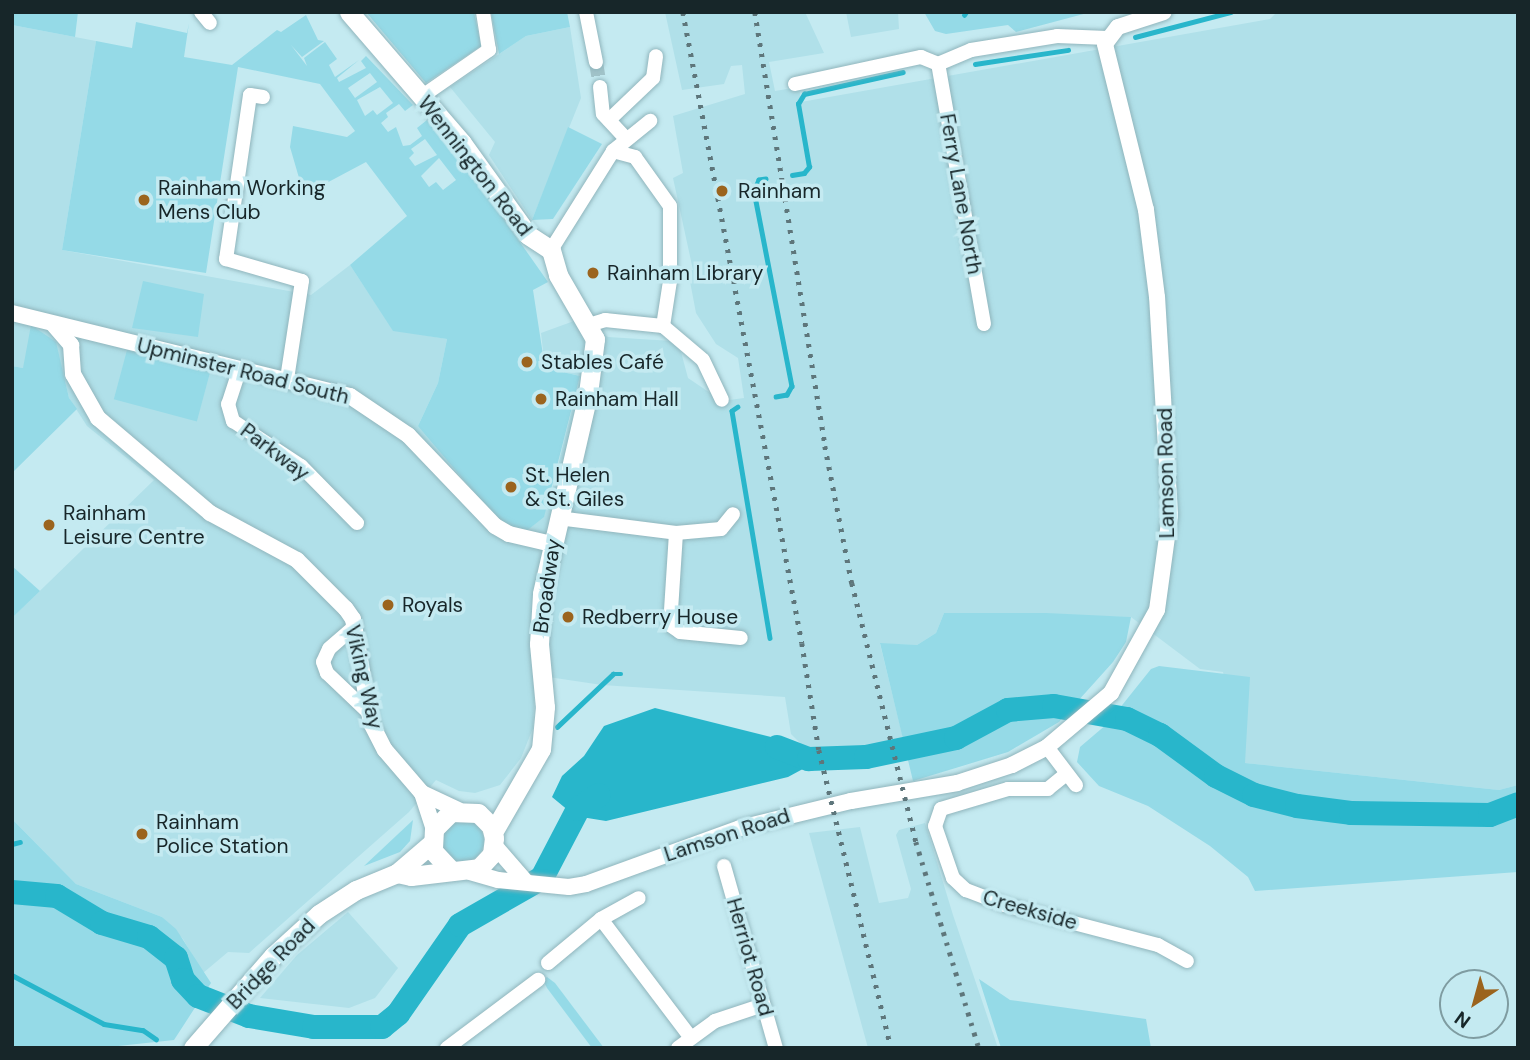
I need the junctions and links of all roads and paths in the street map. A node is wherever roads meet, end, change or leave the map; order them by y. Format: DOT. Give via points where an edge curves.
graph roads {
  1 [pos="349,12"];
  2 [pos="483,12"];
  3 [pos="586,12"];
  4 [pos="1164,12"];
  5 [pos="1107,38"];
  6 [pos="656,56"];
  7 [pos="596,62"];
  8 [pos="938,64"];
  9 [pos="795,85"];
  10 [pos="600,87"];
  11 [pos="263,97"];
  12 [pos="421,97"];
  13 [pos="609,120"];
  14 [pos="650,121"];
  15 [pos="626,139"];
  16 [pos="613,151"];
  17 [pos="551,250"];
  18 [pos="12,313"];
  19 [pos="53,324"];
  20 [pos="984,324"];
  21 [pos="589,326"];
  22 [pos="663,326"];
  23 [pos="87,332"];
  24 [pos="71,345"];
  25 [pos="240,368"];
  26 [pos="287,379"];
  27 [pos="722,400"];
  28 [pos="733,514"];
  29 [pos="558,518"];
  30 [pos="356,523"];
  31 [pos="676,533"];
  32 [pos="552,544"];
  33 [pos="354,627"];
  34 [pos="741,638"];
  35 [pos="369,713"];
  36 [pos="1046,747"];
  37 [pos="422,793"];
  38 [pos="514,794"];
  39 [pos="468,812"];
  40 [pos="433,836"];
  41 [pos="494,838"];
  42 [pos="724,866"];
  43 [pos="460,871"];
  44 [pos="397,873"];
  45 [pos="526,882"];
  46 [pos="639,898"];
  47 [pos="601,919"];
  48 [pos="1187,961"];
  49 [pos="548,963"];
  50 [pos="538,980"];
  51 [pos="763,1005"];
  52 [pos="691,1038"];
  53 [pos="456,1045"];
  54 [pos="193,1048"];
  55 [pos="678,1048"];
  56 [pos="776,1048"];
  1 -- 12 [label="main road, Wennington Road"];
  2 -- 12 [label="street" via="489,50"];
  3 -- 7 [label="street"];
  4 -- 5 [label="street" via="1118,27"];
  5 -- 8 [label="street" via="1057,36 971,50"];
  5 -- 36 [label="street, Lamson Road" via="1105,53 1146,210 1157,297 1171,515 1157,610 1111,693"];
  6 -- 13 [label="street" via="653,78"];
  8 -- 9 [label="street" via="921,57"];
  8 -- 20 [label="street, Ferry Lane North"];
  10 -- 13 [label="street" via="603,114"];
  11 -- 26 [label="street" via="250,95 226,260 302,281"];
  12 -- 17 [label="main road, Wennington Road" via="462,143 527,235"];
  13 -- 15 [label="street"];
  14 -- 15 [label="street"];
  15 -- 16 [label="street"];
  16 -- 17 [label="street"];
  16 -- 22 [label="street" via="635,157 670,206 670,281"];
  17 -- 21 [label="main road, Broadway" via="555,270"];
  18 -- 19 [label="street"];
  19 -- 23 [label="street, Upminster Road South"];
  19 -- 24 [label="street"];
  21 -- 22 [label="street" via="605,320"];
  21 -- 29 [label="main road, Broadway" via="596,355"];
  22 -- 27 [label="street" via="703,360"];
  23 -- 24 [label="street"];
  23 -- 25 [label="street, Upminster Road South"];
  24 -- 33 [label="street, Viking Way" via="73,374 87,406 194,500 239,532 306,568 346,609"];
  25 -- 26 [label="street, Upminster Road South"];
  25 -- 30 [label="street, Parkway" via="228,404 233,421 301,466"];
  26 -- 32 [label="street, Upminster Road South" via="350,396 380,413 408,435 495,526"];
  28 -- 31 [label="street" via="721,529"];
  29 -- 31 [label="street"];
  29 -- 32 [label="main road, Broadway"];
  31 -- 34 [label="street" via="670,625 680,632"];
  32 -- 38 [label="main road, Broadway" via="539,644 545,707 541,749"];
  33 -- 35 [label="street, Viking Way"];
  33 -- 35 [label="street" via="329,649 323,662 327,673"];
  35 -- 37 [label="street, Viking Way" via="385,750"];
  36 -- 45 [label="street, Lamson Road" via="1012,765 957,783 851,801 751,825 597,881 562,887"];
  36 -- 48 [label="street, Creekside" via="1071,780 1048,789 1008,789 938,811 935,826 953,878 966,890 996,901 1158,945"];
  37 -- 39 [label="street"];
  37 -- 40 [label="street"];
  38 -- 39 [label="main road, Bridge Road"];
  38 -- 41 [label="main road"];
  39 -- 40 [label="main road, Bridge Road" via="443,816"];
  39 -- 41 [label="main road"];
  40 -- 43 [label="main road" via="437,859"];
  40 -- 44 [label="main road, Bridge Road"];
  41 -- 43 [label="main road" via="486,862"];
  41 -- 45 [label="street"];
  42 -- 51 [label="street, Herriot Road"];
  43 -- 44 [label="main road, Bridge Road"];
  43 -- 45 [label="street, Lamson Road"];
  44 -- 54 [label="main road, Bridge Road" via="330,906 273,956"];
  46 -- 47 [label="street"];
  47 -- 49 [label="street"];
  47 -- 52 [label="street"];
  50 -- 53 [label="street"];
  51 -- 52 [label="street" via="715,1021"];
  51 -- 56 [label="street, Herriot Road"];
  52 -- 55 [label="street"];
}
